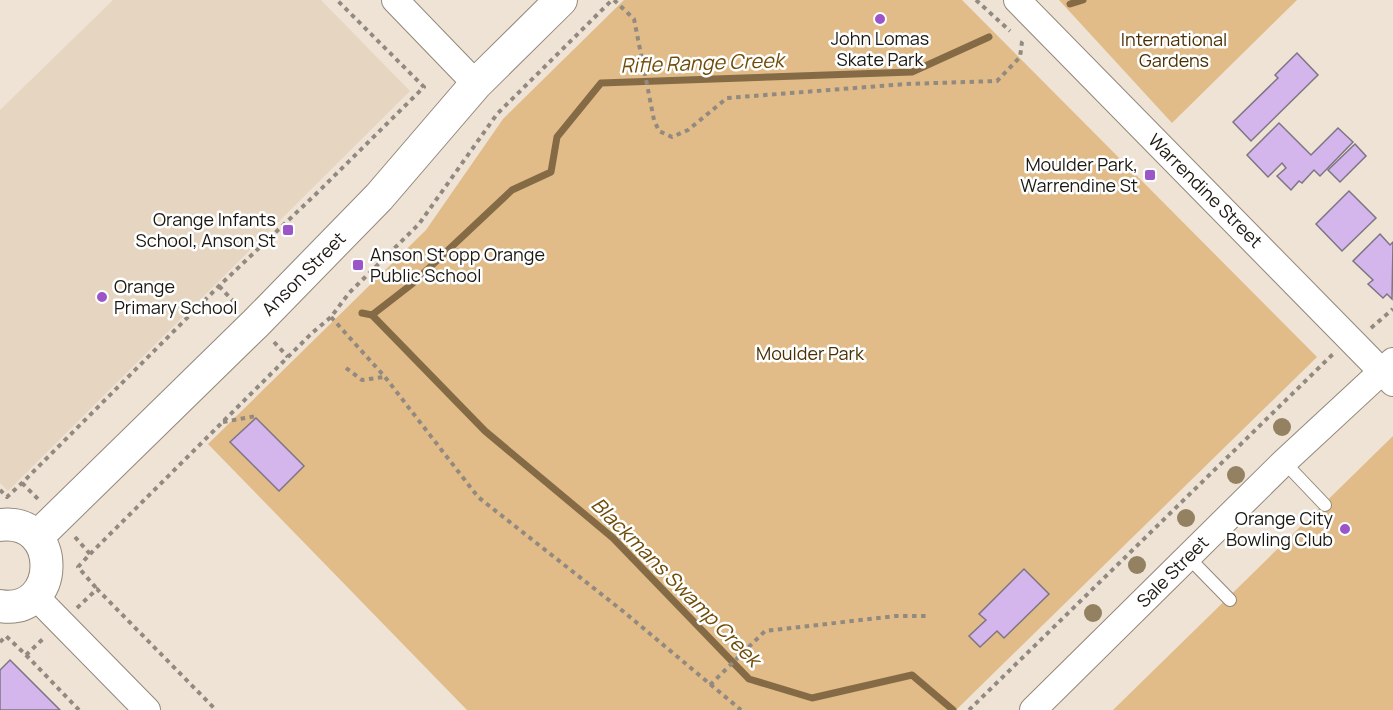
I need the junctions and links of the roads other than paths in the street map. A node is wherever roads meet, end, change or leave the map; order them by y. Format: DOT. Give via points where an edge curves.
graph roads {
  1 [pos="395,0"];
  2 [pos="561,0"];
  3 [pos="1017,0"];
  4 [pos="476,84"];
  5 [pos="1389,372"];
  6 [pos="1284,462"];
  7 [pos="1325,505"];
  8 [pos="0,525"];
  9 [pos="37,537"];
  10 [pos="1188,557"];
  11 [pos="35,596"];
  12 [pos="1230,600"];
  13 [pos="0,606"];
  14 [pos="147,710"];
  15 [pos="1033,710"];
  1 -- 4 [label="street"];
  2 -- 4 [label="street, Anson Street"];
  3 -- 5 [label="street, Warrendine Street" via="1352,340"];
  4 -- 9 [label="street, Anson Street" via="370,206"];
  5 -- 6 [label="street, Sale Street"];
  6 -- 7 [label="lane"];
  6 -- 10 [label="street, Sale Street"];
  8 -- 9 [label="street" via="18,526"];
  9 -- 11 [label="street" via="48,567 42,588"];
  10 -- 12 [label="lane"];
  10 -- 15 [label="street, Sale Street"];
  11 -- 13 [label="street" via="15,607"];
  11 -- 14 [label="street"];
}
